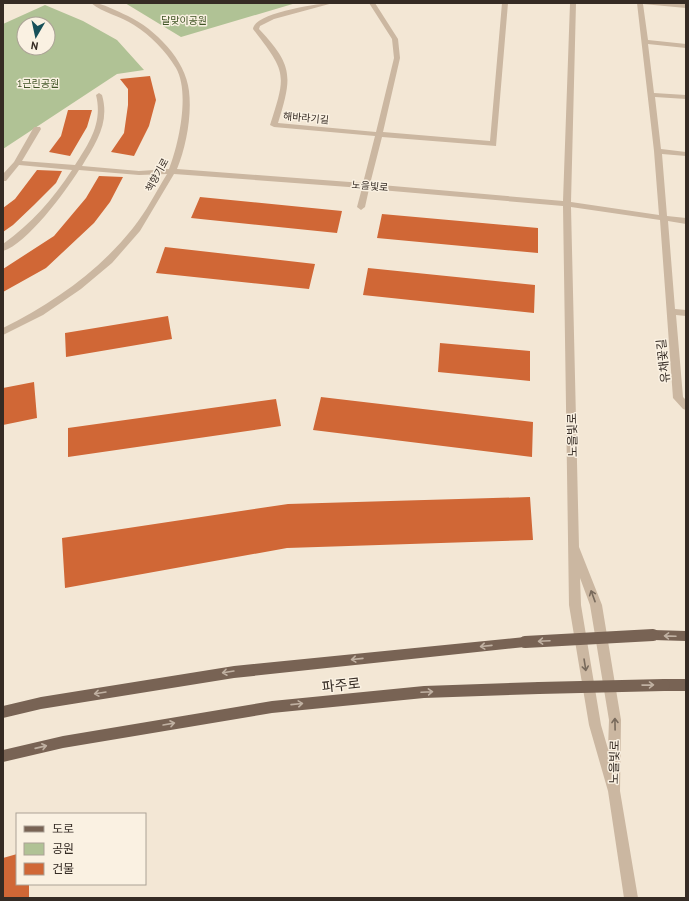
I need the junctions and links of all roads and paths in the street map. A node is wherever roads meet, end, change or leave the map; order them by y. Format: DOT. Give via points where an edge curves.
graph roads {
  1 [pos="94,3"];
  2 [pos="330,3"];
  3 [pos="372,3"];
  4 [pos="505,3"];
  5 [pos="573,3"];
  6 [pos="640,3"];
  7 [pos="645,3"];
  8 [pos="686,6"];
  9 [pos="644,42"];
  10 [pos="686,46"];
  11 [pos="99,95"];
  12 [pos="650,95"];
  13 [pos="686,97"];
  14 [pos="37,129"];
  15 [pos="379,134"];
  16 [pos="658,152"];
  17 [pos="686,154"];
  18 [pos="17,162"];
  19 [pos="77,168"];
  20 [pos="172,171"];
  21 [pos="3,179"];
  22 [pos="366,186"];
  23 [pos="567,204"];
  24 [pos="360,207"];
  25 [pos="663,218"];
  26 [pos="686,221"];
  27 [pos="3,248"];
  28 [pos="670,311"];
  29 [pos="686,313"];
  30 [pos="3,332"];
  31 [pos="686,406"];
  32 [pos="574,547"];
  33 [pos="686,636"];
  34 [pos="686,685"];
  35 [pos="3,712"];
  36 [pos="3,756"];
  37 [pos="614,791"];
  38 [pos="631,898"];
  1 -- 20 [label="street, 책향기로" via="135,22 156,37 180,69 186,91 184,132"];
  2 -- 15 [label="street, 해바라기길" via="283,15 256,26 270,43 282,67 285,80 274,125"];
  3 -- 15 [label="street" via="395,39 397,58"];
  4 -- 15 [label="street, 해바라기길" via="493,144"];
  5 -- 23 [label="street, 노을빛로"];
  6 -- 9 [label="street, 유채꽃길"];
  7 -- 8 [label="street"];
  9 -- 10 [label="street"];
  9 -- 12 [label="street, 유채꽃길"];
  11 -- 19 [label="street" via="102,105 99,130"];
  12 -- 13 [label="street"];
  12 -- 16 [label="street, 유채꽃길"];
  14 -- 18 [label="street"];
  15 -- 22 [label="street"];
  16 -- 17 [label="street"];
  16 -- 25 [label="street, 유채꽃길"];
  18 -- 19 [label="street, 노을빛로"];
  18 -- 21 [label="street"];
  19 -- 20 [label="street, 노을빛로" via="139,173"];
  19 -- 27 [label="street" via="57,198 20,236"];
  20 -- 22 [label="street, 노을빛로"];
  20 -- 30 [label="street, 책향기로" via="137,229 109,260 72,292 40,313"];
  22 -- 23 [label="street, 노을빛로"];
  22 -- 24 [label="street"];
  23 -- 25 [label="street"];
  23 -- 32 [label="street, 노을빛로"];
  25 -- 26 [label="street"];
  25 -- 28 [label="street, 유채꽃길"];
  28 -- 29 [label="street"];
  28 -- 31 [label="street, 유채꽃길" via="678,398"];
  32 -- 37 [label="street, 노을빛로, one-way" via="575,605 595,725"];
  37 -- 32 [label="street, 노을빛로, one-way" via="615,720 596,605"];
  33 -- 35 [label="main road, 파주로, one-way, bridge" via="653,635 525,642 234,672 41,703"];
  36 -- 34 [label="main road, 파주로, one-way, bridge" via="63,742 272,707 424,692"];
  37 -- 38 [label="street, 노을빛로"];
}
